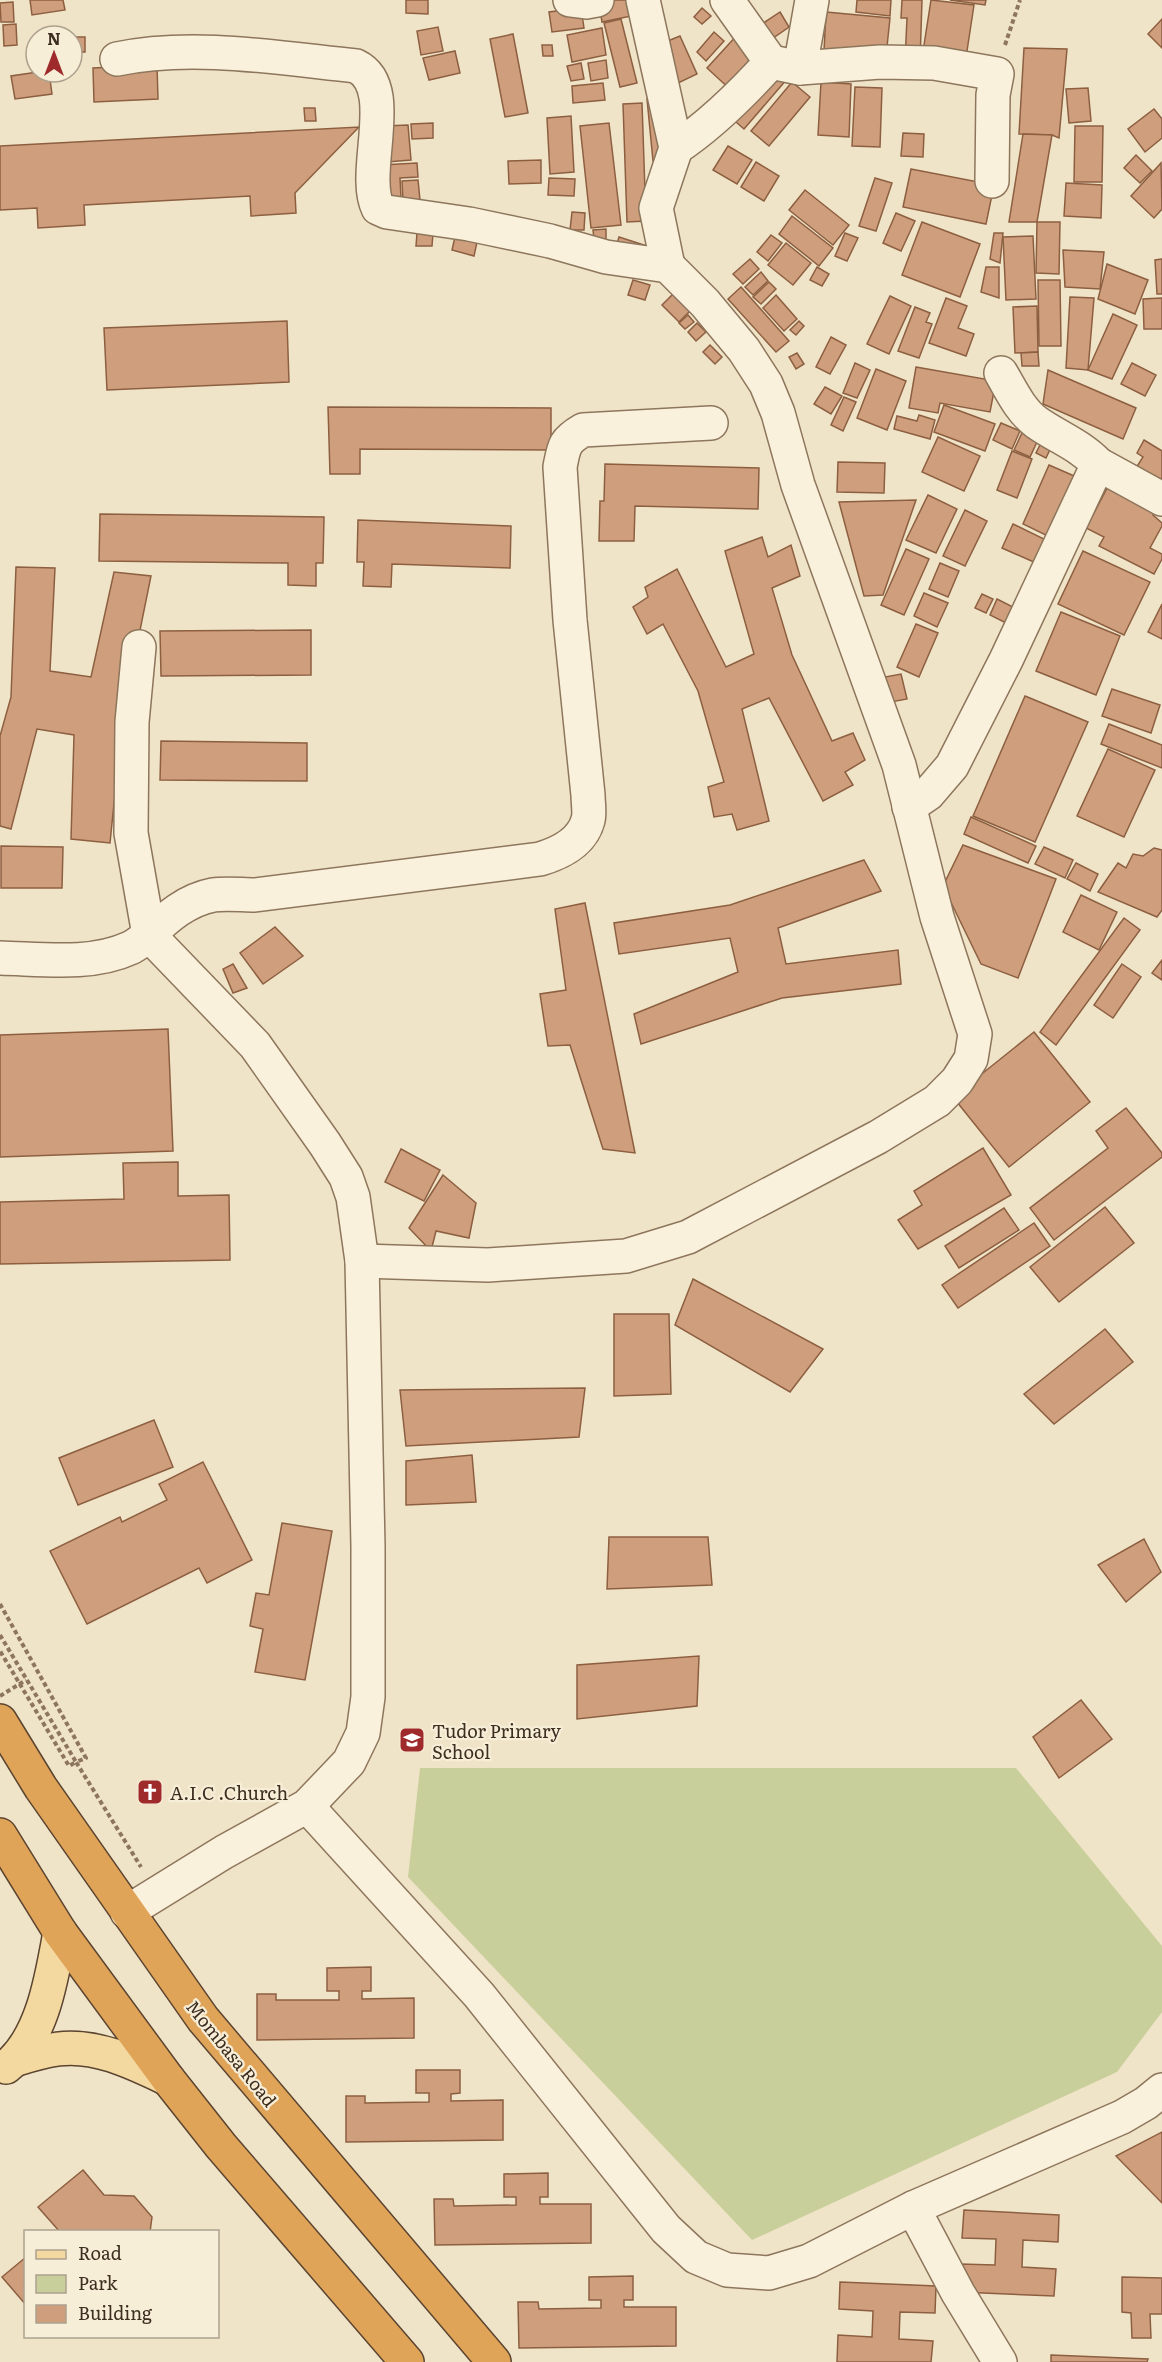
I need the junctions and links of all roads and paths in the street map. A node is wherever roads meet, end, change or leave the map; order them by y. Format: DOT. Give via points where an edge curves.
graph roads {
  1 [pos="570,0"];
  2 [pos="597,0"];
  3 [pos="643,0"];
  4 [pos="727,0"];
  5 [pos="812,0"];
  6 [pos="1020,0"];
  7 [pos="117,58"];
  8 [pos="785,65"];
  9 [pos="997,74"];
  10 [pos="676,148"];
  11 [pos="992,181"];
  12 [pos="668,266"];
  13 [pos="1001,373"];
  14 [pos="711,423"];
  15 [pos="1098,464"];
  16 [pos="1162,499"];
  17 [pos="139,646"];
  18 [pos="909,807"];
  19 [pos="149,935"];
  20 [pos="0,958"];
  21 [pos="362,1261"];
  22 [pos="0,1604"];
  23 [pos="0,1635"];
  24 [pos="0,1651"];
  25 [pos="26,1680"];
  26 [pos="0,1696"];
  27 [pos="0,1721"];
  28 [pos="76,1762"];
  29 [pos="307,1806"];
  30 [pos="0,1835"];
  31 [pos="157,1892"];
  32 [pos="127,1912"];
  33 [pos="60,1932"];
  34 [pos="8,2065"];
  35 [pos="168,2079"];
  36 [pos="1162,2090"];
  37 [pos="913,2208"];
  38 [pos="407,2362"];
  39 [pos="494,2362"];
  40 [pos="1000,2362"];
  1 -- 2 [label="street"];
  3 -- 10 [label="street"];
  4 -- 8 [label="street"];
  5 -- 8 [label="street"];
  6 -- 9 [label="path"];
  7 -- 12 [label="street" via="181,52 356,66 365,70 375,93 372,193 378,208 550,241 606,257"];
  8 -- 9 [label="street" via="934,63"];
  8 -- 10 [label="street"];
  9 -- 11 [label="street" via="993,95"];
  10 -- 12 [label="street" via="656,208"];
  12 -- 18 [label="street" via="705,303 766,384 798,485 899,765"];
  13 -- 15 [label="street" via="1025,411"];
  14 -- 19 [label="street" via="583,430 564,444 560,479 588,795 588,820 578,838 560,853 540,859 255,895 213,895 167,917"];
  15 -- 16 [label="street"];
  15 -- 18 [label="street" via="952,766 928,794"];
  17 -- 19 [label="street" via="132,722 132,833"];
  18 -- 21 [label="street" via="937,917 975,1034 971,1059 937,1101 878,1137 688,1237 626,1256 488,1265"];
  19 -- 20 [label="street" via="131,948 109,955 73,960"];
  19 -- 21 [label="street" via="255,1045 325,1144 354,1197"];
  21 -- 29 [label="street" via="368,1697 363,1733 349,1762"];
  22 -- 28 [label="path" via="86,1758"];
  23 -- 25 [label="path"];
  24 -- 28 [label="path" via="69,1766"];
  25 -- 26 [label="path, bridge"];
  25 -- 28 [label="path"];
  27 -- 32 [label="highway, Mombasa Road"];
  28 -- 31 [label="path"];
  29 -- 31 [label="street"];
  29 -- 37 [label="street" via="479,1995 666,2229 696,2257 727,2270 769,2273 809,2261"];
  30 -- 33 [label="highway"];
  31 -- 32 [label="street"];
  32 -- 39 [label="highway, Mombasa Road" via="203,2019"];
  33 -- 34 [label="main road" via="41,2016"];
  33 -- 35 [label="highway"];
  34 -- 35 [label="main road" via="59,2049 91,2051 118,2056"];
  35 -- 38 [label="highway"];
  36 -- 37 [label="street" via="1122,2117"];
  37 -- 40 [label="street"];
}
